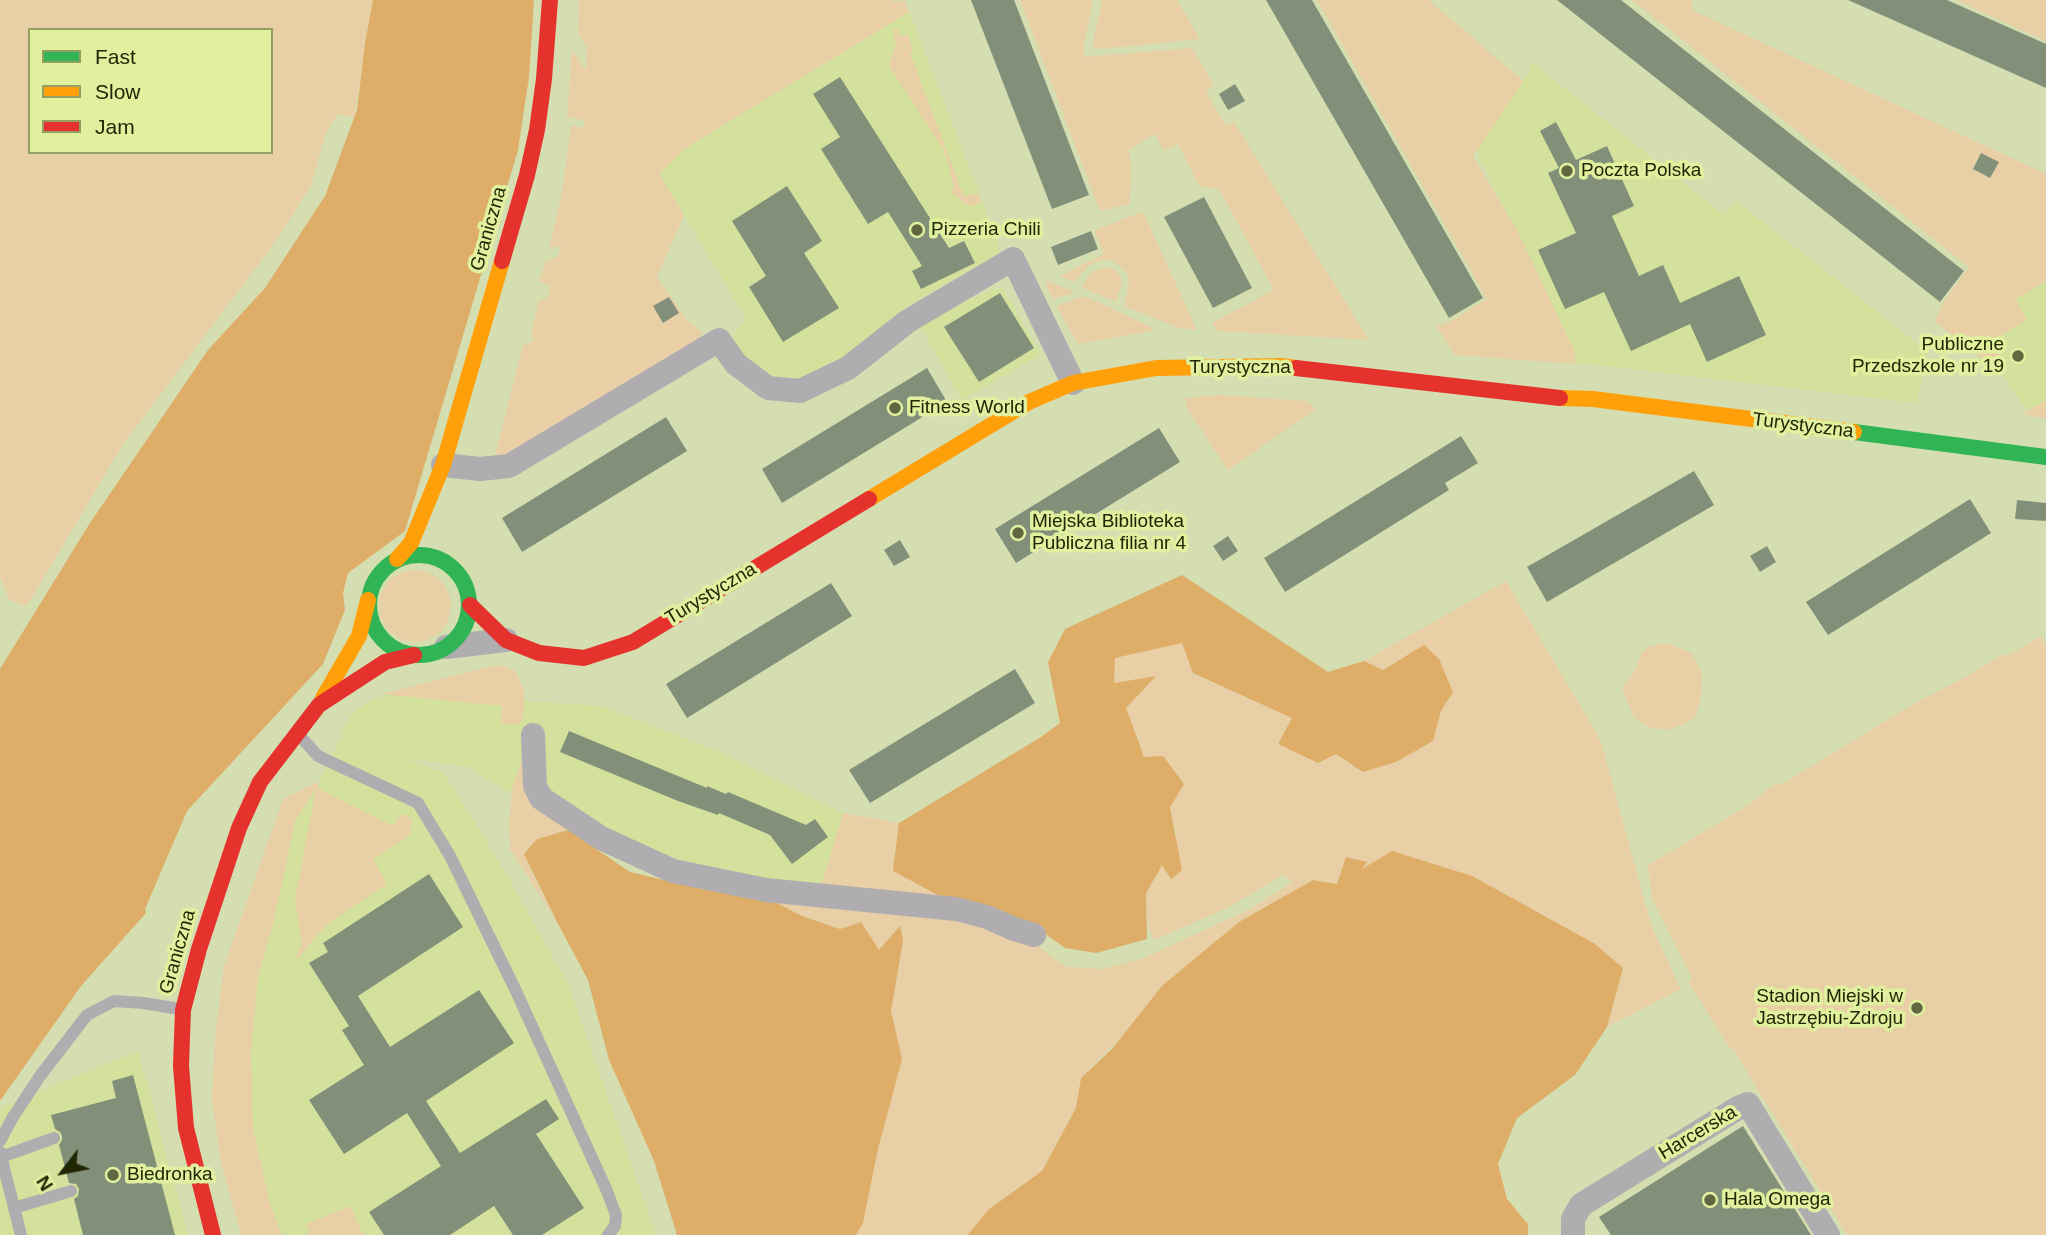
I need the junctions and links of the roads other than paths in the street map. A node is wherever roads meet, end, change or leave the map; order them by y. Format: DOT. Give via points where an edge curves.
graph roads {
  1 [pos="550,0"];
  2 [pos="1073,383"];
  3 [pos="2046,457"];
  4 [pos="443,465"];
  5 [pos="443,510"];
  6 [pos="397,559"];
  7 [pos="369,597"];
  8 [pos="470,605"];
  9 [pos="506,640"];
  10 [pos="446,647"];
  11 [pos="414,655"];
  12 [pos="319,705"];
  13 [pos="296,733"];
  14 [pos="533,735"];
  15 [pos="1034,935"];
  16 [pos="183,1010"];
  17 [pos="54,1138"];
  18 [pos="0,1141"];
  19 [pos="1,1154"];
  20 [pos="71,1191"];
  21 [pos="14,1208"];
  22 [pos="21,1235"];
  23 [pos="213,1235"];
  24 [pos="608,1235"];
  25 [pos="1573,1235"];
  26 [pos="1828,1235"];
  1 -- 4 [label="street, Graniczna" via="544,79 527,175"];
  2 -- 3 [label="street, Turystyczna" via="1156,368 1282,366 1593,399"];
  2 -- 4 [label="street" via="1013,259 908,321 848,368 800,391 768,388 736,364 719,340 509,467"];
  2 -- 9 [label="street, Turystyczna" via="1029,402 633,642 584,658 539,653"];
  4 -- 5 [label="street, Graniczna"];
  4 -- 6 [label="street, Graniczna" via="411,543"];
  6 -- 7 [label="street" via="383,568"];
  6 -- 8 [label="street" via="445,554 467,588"];
  7 -- 11 [label="street" via="374,629 398,651"];
  7 -- 12 [label="street, Graniczna" via="359,636"];
  8 -- 9 [label="street, Turystyczna"];
  8 -- 10 [label="street" via="467,622"];
  9 -- 10 [label="street, Turystyczna"];
  10 -- 11 [label="street"];
  11 -- 12 [label="street, Graniczna" via="385,662"];
  12 -- 13 [label="street, Graniczna"];
  13 -- 16 [label="street, Graniczna" via="261,782 239,828"];
  13 -- 24 [label="lane" via="318,756 418,803 516,991 607,1191 616,1215"];
  14 -- 15 [label="street" via="534,786 541,798 601,838 673,871 766,890 956,909"];
  16 -- 18 [label="lane" via="114,1001 87,1015 40,1076"];
  16 -- 23 [label="street, Graniczna" via="186,1128"];
  17 -- 19 [label="lane"];
  19 -- 21 [label="lane"];
  20 -- 21 [label="lane"];
  21 -- 22 [label="lane"];
  25 -- 26 [label="street, Harcerska" via="1573,1219 1581,1205 1748,1104"];
}
